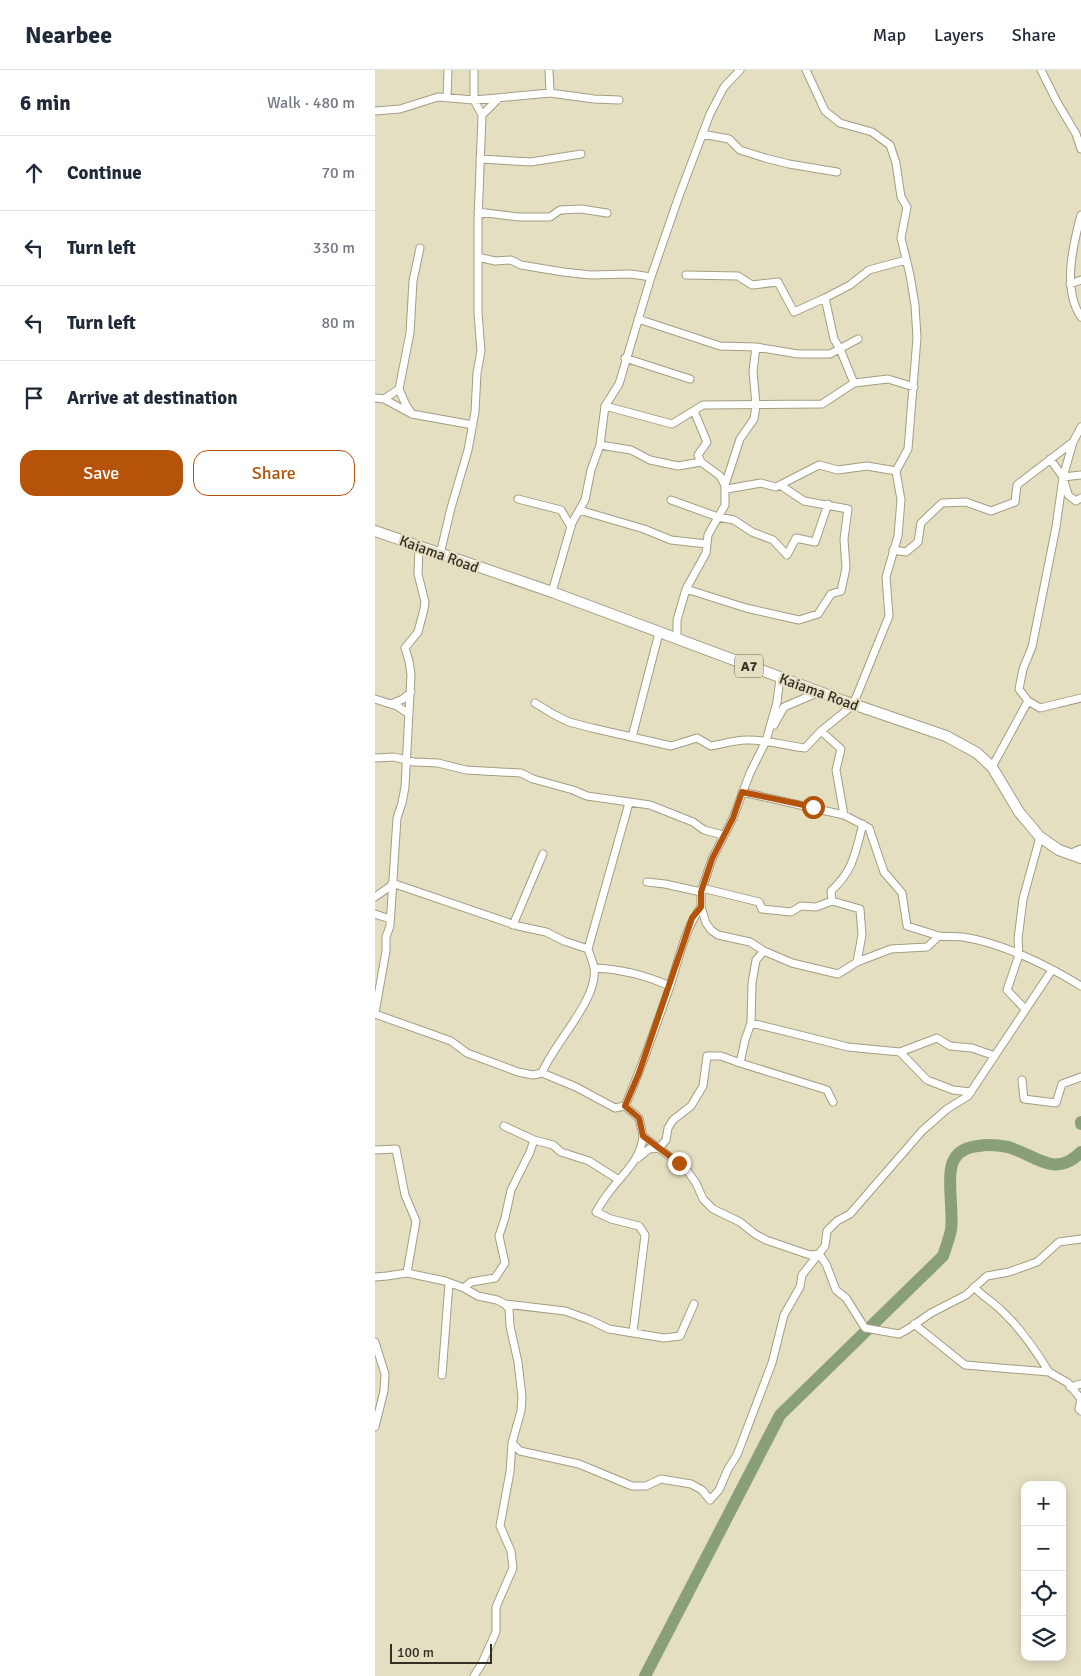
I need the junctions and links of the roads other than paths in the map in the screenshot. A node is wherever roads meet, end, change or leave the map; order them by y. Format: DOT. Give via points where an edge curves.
graph roads {
  1 [pos="448,70"];
  2 [pos="474,70"];
  3 [pos="549,70"];
  4 [pos="740,70"];
  5 [pos="806,70"];
  6 [pos="1041,70"];
  7 [pos="550,94"];
  8 [pos="447,98"];
  9 [pos="499,98"];
  10 [pos="474,100"];
  11 [pos="619,100"];
  12 [pos="375,111"];
  13 [pos="482,115"];
  14 [pos="702,134"];
  15 [pos="1081,149"];
  16 [pos="581,154"];
  17 [pos="481,159"];
  18 [pos="837,172"];
  19 [pos="478,212"];
  20 [pos="607,213"];
  21 [pos="1081,215"];
  22 [pos="1079,230"];
  23 [pos="420,248"];
  24 [pos="478,257"];
  25 [pos="907,260"];
  26 [pos="686,275"];
  27 [pos="651,277"];
  28 [pos="1081,280"];
  29 [pos="1070,284"];
  30 [pos="825,298"];
  31 [pos="1081,317"];
  32 [pos="638,319"];
  33 [pos="858,339"];
  34 [pos="757,347"];
  35 [pos="840,349"];
  36 [pos="625,358"];
  37 [pos="690,379"];
  38 [pos="854,383"];
  39 [pos="914,387"];
  40 [pos="399,389"];
  41 [pos="375,398"];
  42 [pos="384,399"];
  43 [pos="756,405"];
  44 [pos="605,406"];
  45 [pos="694,411"];
  46 [pos="412,414"];
  47 [pos="473,425"];
  48 [pos="1081,427"];
  49 [pos="1073,442"];
  50 [pos="600,445"];
  51 [pos="1050,459"];
  52 [pos="701,462"];
  53 [pos="896,471"];
  54 [pos="1081,475"];
  55 [pos="1063,477"];
  56 [pos="725,485"];
  57 [pos="780,485"];
  58 [pos="1081,498"];
  59 [pos="518,499"];
  60 [pos="671,500"];
  61 [pos="828,504"];
  62 [pos="579,510"];
  63 [pos="719,517"];
  64 [pos="571,527"];
  65 [pos="375,532"];
  66 [pos="707,544"];
  67 [pos="419,547"];
  68 [pos="893,550"];
  69 [pos="440,554"];
  70 [pos="686,589"];
  71 [pos="552,592"];
  72 [pos="659,633"];
  73 [pos="677,640"];
  74 [pos="780,678"];
  75 [pos="411,692"];
  76 [pos="819,692"];
  77 [pos="1081,698"];
  78 [pos="375,700"];
  79 [pos="1028,701"];
  80 [pos="535,703"];
  81 [pos="391,704"];
  82 [pos="853,705"];
  83 [pos="409,714"];
  84 [pos="821,731"];
  85 [pos="633,737"];
  86 [pos="766,741"];
  87 [pos="375,758"];
  88 [pos="405,759"];
  89 [pos="993,767"];
  90 [pos="742,792"];
  91 [pos="629,803"];
  92 [pos="844,815"];
  93 [pos="863,824"];
  94 [pos="723,835"];
  95 [pos="1040,837"];
  96 [pos="1081,849"];
  97 [pos="543,854"];
  98 [pos="1069,854"];
  99 [pos="1081,858"];
  100 [pos="647,882"];
  101 [pos="392,884"];
  102 [pos="702,890"];
  103 [pos="375,897"];
  104 [pos="832,901"];
  105 [pos="701,907"];
  106 [pos="375,914"];
  107 [pos="389,919"];
  108 [pos="513,925"];
  109 [pos="939,936"];
  110 [pos="588,949"];
  111 [pos="764,951"];
  112 [pos="1019,955"];
  113 [pos="857,962"];
  114 [pos="594,968"];
  115 [pos="1052,970"];
  116 [pos="670,986"];
  117 [pos="1081,986"];
  118 [pos="1025,1009"];
  119 [pos="375,1013"];
  120 [pos="751,1023"];
  121 [pos="900,1052"];
  122 [pos="995,1056"];
  123 [pos="740,1063"];
  124 [pos="543,1073"];
  125 [pos="1081,1078"];
  126 [pos="1022,1080"];
  127 [pos="971,1092"];
  128 [pos="833,1102"];
  129 [pos="625,1106"];
  130 [pos="504,1126"];
  131 [pos="643,1136"];
  132 [pos="534,1140"];
  133 [pos="659,1148"];
  134 [pos="375,1150"];
  135 [pos="637,1160"];
  136 [pos="619,1180"];
  137 [pos="1081,1239"];
  138 [pos="819,1254"];
  139 [pos="407,1272"];
  140 [pos="375,1276"];
  141 [pos="449,1283"];
  142 [pos="974,1287"];
  143 [pos="464,1288"];
  144 [pos="505,1304"];
  145 [pos="694,1304"];
  146 [pos="914,1324"];
  147 [pos="633,1332"];
  148 [pos="375,1342"];
  149 [pos="1049,1372"];
  150 [pos="441,1375"];
  151 [pos="1081,1384"];
  152 [pos="1071,1387"];
  153 [pos="1081,1411"];
  154 [pos="375,1427"];
  155 [pos="512,1443"];
  156 [pos="474,1676"];
  1 -- 8 [label="street"];
  2 -- 10 [label="street"];
  3 -- 7 [label="street"];
  4 -- 14 [label="street" via="724,87"];
  5 -- 25 [label="street" via="825,111 840,123 872,132 890,145 901,197 907,207 901,238"];
  6 -- 15 [label="street"];
  7 -- 9 [label="street"];
  7 -- 11 [label="street"];
  8 -- 10 [label="street"];
  8 -- 12 [label="street" via="427,100 399,110"];
  9 -- 10 [label="street"];
  9 -- 13 [label="street"];
  10 -- 13 [label="street"];
  13 -- 17 [label="street"];
  14 -- 18 [label="street" via="729,139 740,150 765,158"];
  14 -- 27 [label="street"];
  16 -- 17 [label="street" via="531,162"];
  17 -- 19 [label="street"];
  19 -- 20 [label="street" via="528,218 550,216 561,210"];
  19 -- 24 [label="street"];
  21 -- 22 [label="street"];
  22 -- 29 [label="street"];
  23 -- 40 [label="street" via="413,281 410,333"];
  24 -- 27 [label="street" via="511,260 521,265 563,272"];
  24 -- 47 [label="street" via="481,351"];
  25 -- 30 [label="street" via="869,270"];
  25 -- 39 [label="street" via="917,338"];
  26 -- 30 [label="street" via="738,276 752,285 778,282 794,312"];
  27 -- 32 [label="street"];
  28 -- 29 [label="street"];
  29 -- 31 [label="street" via="1075,308"];
  30 -- 35 [label="street" via="834,339"];
  32 -- 34 [label="street" via="721,346"];
  32 -- 36 [label="street"];
  33 -- 35 [label="street"];
  34 -- 35 [label="street" via="798,354 830,354"];
  34 -- 43 [label="street" via="753,371"];
  35 -- 38 [label="street"];
  36 -- 37 [label="street"];
  36 -- 44 [label="street" via="619,384"];
  38 -- 39 [label="street" via="888,379"];
  38 -- 43 [label="street" via="822,404"];
  39 -- 53 [label="street" via="908,449"];
  40 -- 42 [label="street"];
  40 -- 46 [label="street"];
  41 -- 42 [label="street"];
  42 -- 46 [label="street"];
  43 -- 45 [label="street" via="703,405"];
  43 -- 56 [label="street" via="754,418 740,439"];
  44 -- 45 [label="street" via="672,424"];
  44 -- 50 [label="street"];
  45 -- 52 [label="street" via="707,442 698,455"];
  46 -- 47 [label="street"];
  47 -- 69 [label="street"];
  48 -- 49 [label="street"];
  49 -- 51 [label="street"];
  49 -- 55 [label="street"];
  50 -- 52 [label="street" via="631,450 650,460 679,466"];
  50 -- 62 [label="street" via="585,500"];
  51 -- 55 [label="street"];
  51 -- 68 [label="street" via="1017,485 1015,502 991,511 966,502 942,503 921,522 919,542 906,552"];
  52 -- 56 [label="street" via="720,476"];
  53 -- 57 [label="street" via="867,466 837,470 819,465"];
  53 -- 68 [label="street" via="901,500 898,536"];
  54 -- 55 [label="street"];
  55 -- 58 [label="street" via="1068,496 1076,501"];
  55 -- 79 [label="street" via="1041,604 1019,689"];
  56 -- 57 [label="street" via="727,488 761,483"];
  56 -- 63 [label="street" via="725,505"];
  57 -- 61 [label="street" via="804,501"];
  59 -- 64 [label="street" via="561,510"];
  60 -- 63 [label="street"];
  61 -- 63 [label="street" via="815,542 796,538 787,555 773,540 734,520"];
  61 -- 70 [label="street" via="848,509 844,539 847,568 841,591 831,594 818,614 799,620"];
  62 -- 64 [label="street"];
  62 -- 66 [label="street" via="671,540"];
  63 -- 66 [label="street" via="708,535"];
  64 -- 71 [label="street"];
  65 -- 67 [label="highway, Kaiama Road / A7"];
  66 -- 70 [label="street" via="706,553"];
  67 -- 69 [label="highway, Kaiama Road / A7"];
  67 -- 75 [label="street" via="418,574 425,602 418,632 405,648 411,667"];
  68 -- 82 [label="street" via="886,577 889,616"];
  69 -- 71 [label="highway, Kaiama Road / A7"];
  70 -- 73 [label="street" via="677,620"];
  71 -- 72 [label="highway, Kaiama Road / A7"];
  72 -- 73 [label="highway, Kaiama Road / A7"];
  72 -- 85 [label="street"];
  73 -- 74 [label="highway, Kaiama Road / A7"];
  74 -- 76 [label="highway, Kaiama Road / A7"];
  74 -- 86 [label="street"];
  75 -- 81 [label="street"];
  75 -- 83 [label="street"];
  76 -- 82 [label="highway, Kaiama Road / A7"];
  76 -- 86 [label="street" via="784,707"];
  77 -- 79 [label="street" via="1040,708"];
  78 -- 81 [label="street"];
  79 -- 89 [label="street"];
  80 -- 85 [label="street" via="569,722"];
  81 -- 83 [label="street"];
  82 -- 84 [label="street"];
  82 -- 89 [label="highway, Kaiama Road / A7" via="946,736 977,753"];
  83 -- 88 [label="street"];
  84 -- 86 [label="street" via="805,748"];
  84 -- 92 [label="street" via="841,749 836,770"];
  85 -- 86 [label="street" via="671,746 697,738 711,746 745,740"];
  86 -- 90 [label="street"];
  87 -- 88 [label="street"];
  88 -- 91 [label="street" via="466,770 521,773 587,796"];
  88 -- 101 [label="street" via="404,794 397,818"];
  89 -- 95 [label="highway, Kaiama Road / A7" via="1019,812"];
  90 -- 92 [label="street"];
  90 -- 94 [label="street"];
  91 -- 94 [label="street" via="650,805 693,822 704,830"];
  91 -- 110 [label="street"];
  92 -- 93 [label="street"];
  93 -- 104 [label="street" via="852,866 831,891"];
  93 -- 109 [label="street" via="869,828 885,872 902,893 907,926"];
  94 -- 102 [label="street"];
  95 -- 98 [label="highway, Kaiama Road / A7"];
  95 -- 112 [label="street" via="1023,898"];
  96 -- 98 [label="street"];
  97 -- 108 [label="street"];
  98 -- 99 [label="highway, Kaiama Road / A7"];
  100 -- 102 [label="street"];
  101 -- 103 [label="street"];
  101 -- 107 [label="street"];
  101 -- 108 [label="street"];
  102 -- 104 [label="street" via="759,902 762,909 791,912 801,906 816,908"];
  102 -- 105 [label="street"];
  104 -- 113 [label="street" via="860,909 862,935"];
  105 -- 111 [label="street" via="711,930 750,942"];
  105 -- 116 [label="street" via="692,918"];
  106 -- 107 [label="street"];
  107 -- 119 [label="street"];
  108 -- 110 [label="street" via="546,932"];
  109 -- 112 [label="street" via="962,937 1003,947"];
  109 -- 113 [label="street" via="927,947 891,949"];
  110 -- 114 [label="street"];
  111 -- 113 [label="street" via="797,964 838,974"];
  111 -- 120 [label="street" via="756,960 751,983"];
  112 -- 115 [label="street"];
  112 -- 118 [label="street" via="1007,990"];
  114 -- 116 [label="street" via="648,976"];
  114 -- 124 [label="street" via="593,984 579,1014 546,1063"];
  115 -- 117 [label="street"];
  115 -- 118 [label="street"];
  116 -- 129 [label="street"];
  118 -- 122 [label="street"];
  119 -- 124 [label="street" via="451,1041 467,1053 518,1072"];
  120 -- 121 [label="street" via="848,1047"];
  120 -- 123 [label="street"];
  121 -- 122 [label="street" via="937,1038 950,1046 972,1048"];
  121 -- 127 [label="street" via="927,1080 953,1090"];
  122 -- 127 [label="street"];
  123 -- 128 [label="street" via="827,1090"];
  123 -- 133 [label="street" via="721,1056 707,1056 703,1086 691,1106 673,1120 666,1140"];
  124 -- 129 [label="street" via="615,1108"];
  125 -- 126 [label="street" via="1063,1084 1056,1103 1024,1099"];
  127 -- 138 [label="street" via="922,1131 850,1214 827,1231 825,1246"];
  129 -- 131 [label="street" via="639,1118"];
  130 -- 132 [label="street"];
  131 -- 133 [label="street"];
  131 -- 135 [label="street"];
  132 -- 136 [label="street" via="589,1161"];
  132 -- 143 [label="street" via="511,1190 499,1236 505,1263 495,1278 471,1282"];
  133 -- 135 [label="street" via="649,1149"];
  133 -- 138 [label="street" via="689,1172 703,1199 713,1209 766,1240"];
  134 -- 139 [label="street" via="397,1149 405,1195 417,1221"];
  135 -- 136 [label="street"];
  136 -- 147 [label="street" via="596,1212 639,1226 645,1235"];
  137 -- 142 [label="street" via="1059,1242 1037,1262 987,1276"];
  138 -- 146 [label="street" via="835,1290 846,1298 865,1328 899,1334"];
  138 -- 155 [label="street" via="802,1275 800,1287 785,1315 741,1446 719,1490 710,1500 691,1484 661,1479 646,1486 632,1486 579,1464 520,1451"];
  139 -- 140 [label="street"];
  139 -- 141 [label="street"];
  141 -- 143 [label="street"];
  141 -- 150 [label="street"];
  142 -- 146 [label="street"];
  142 -- 149 [label="street" via="1015,1323"];
  143 -- 144 [label="street"];
  144 -- 147 [label="street" via="565,1312 609,1330"];
  144 -- 155 [label="street" via="509,1309 522,1397"];
  145 -- 147 [label="street" via="680,1336 664,1338"];
  146 -- 149 [label="street" via="965,1365"];
  148 -- 154 [label="street" via="385,1374"];
  149 -- 152 [label="street"];
  151 -- 152 [label="street"];
  152 -- 153 [label="street" via="1081,1399"];
  155 -- 156 [label="street" via="500,1526 511,1550 513,1568 496,1607 496,1632"];
}
